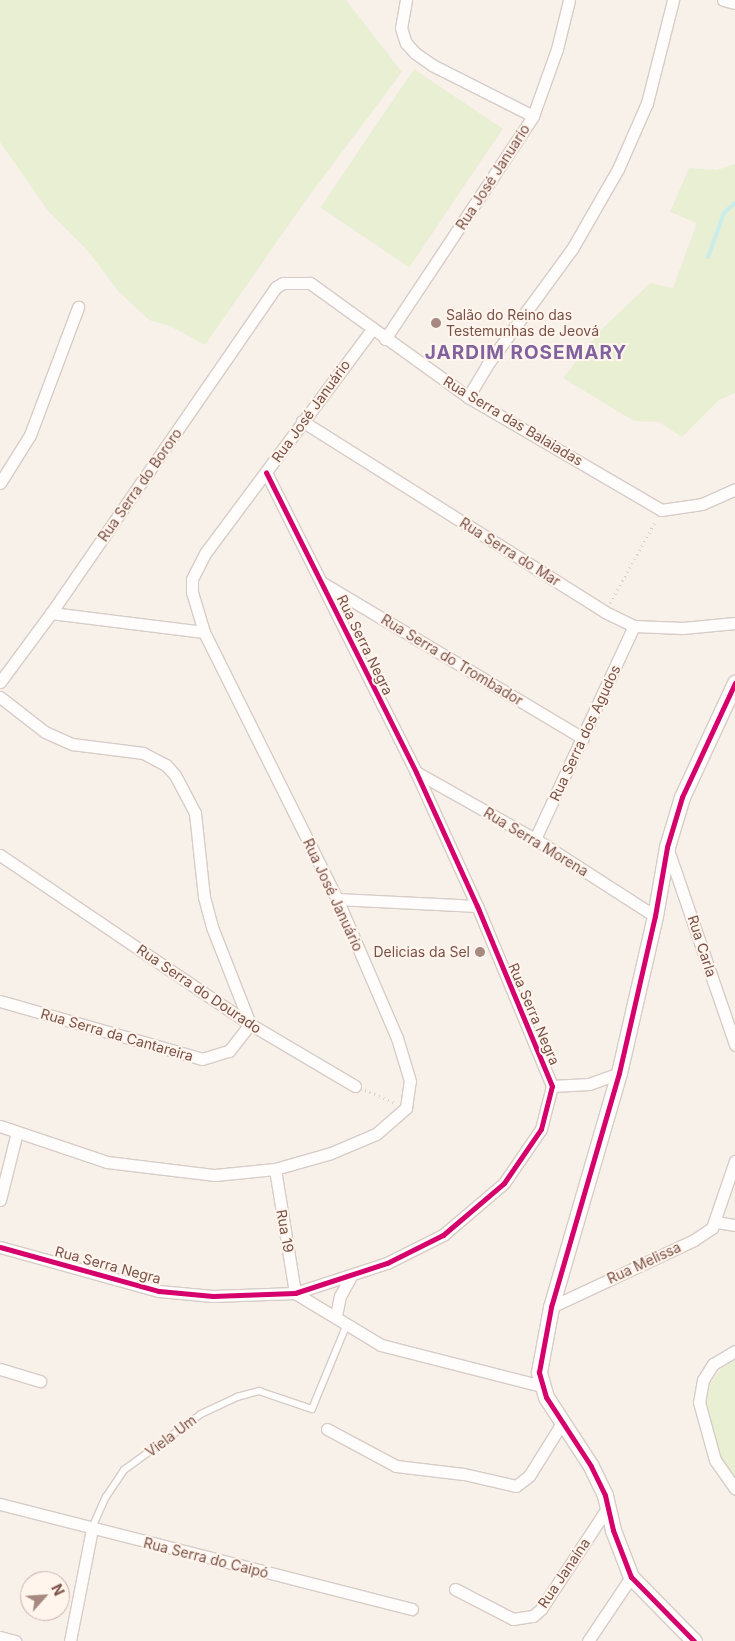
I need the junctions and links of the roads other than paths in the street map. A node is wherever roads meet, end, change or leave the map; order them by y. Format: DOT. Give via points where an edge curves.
graph roads {
  1 [pos="406,0"];
  2 [pos="569,0"];
  3 [pos="673,0"];
  4 [pos="723,0"];
  5 [pos="735,3"];
  6 [pos="533,116"];
  7 [pos="276,287"];
  8 [pos="78,307"];
  9 [pos="372,328"];
  10 [pos="385,338"];
  11 [pos="468,397"];
  12 [pos="302,421"];
  13 [pos="266,472"];
  14 [pos="0,483"];
  15 [pos="735,489"];
  16 [pos="321,582"];
  17 [pos="51,613"];
  18 [pos="735,624"];
  19 [pos="634,626"];
  20 [pos="204,632"];
  21 [pos="0,682"];
  22 [pos="735,683"];
  23 [pos="0,698"];
  24 [pos="584,738"];
  25 [pos="416,772"];
  26 [pos="535,839"];
  27 [pos="667,847"];
  28 [pos="0,855"];
  29 [pos="337,899"];
  30 [pos="477,906"];
  31 [pos="655,916"];
  32 [pos="0,1001"];
  33 [pos="250,1024"];
  34 [pos="735,1045"];
  35 [pos="619,1073"];
  36 [pos="355,1086"];
  37 [pos="552,1086"];
  38 [pos="0,1126"];
  39 [pos="17,1132"];
  40 [pos="735,1160"];
  41 [pos="274,1169"];
  42 [pos="0,1200"];
  43 [pos="716,1222"];
  44 [pos="735,1225"];
  45 [pos="0,1247"];
  46 [pos="350,1278"];
  47 [pos="295,1293"];
  48 [pos="550,1306"];
  49 [pos="336,1316"];
  50 [pos="347,1324"];
  51 [pos="735,1351"];
  52 [pos="0,1370"];
  53 [pos="40,1381"];
  54 [pos="542,1386"];
  55 [pos="562,1423"];
  56 [pos="327,1429"];
  57 [pos="735,1489"];
  58 [pos="0,1504"];
  59 [pos="608,1507"];
  60 [pos="92,1529"];
  61 [pos="630,1577"];
  62 [pos="455,1589"];
  63 [pos="412,1609"];
  64 [pos="0,1637"];
  65 [pos="15,1641"];
  66 [pos="70,1641"];
  67 [pos="588,1641"];
  68 [pos="694,1641"];
  1 -- 6 [label="street" via="401,28 406,43 415,53 432,65"];
  2 -- 6 [label="street, Rua José Januario" via="557,49"];
  3 -- 11 [label="street" via="647,103 618,170 572,249 487,365"];
  4 -- 5 [label="street"];
  6 -- 10 [label="street, Rua José Januario"];
  7 -- 9 [label="street, Rua Serra das Balaiadas" via="292,281 310,282"];
  7 -- 17 [label="street, Rua Serra do Bororo"];
  8 -- 14 [label="street" via="30,435"];
  9 -- 10 [label="street, Rua Serra das Balaiadas"];
  9 -- 12 [label="street, Rua José Januário"];
  10 -- 11 [label="street, Rua Serra das Balaiadas"];
  11 -- 15 [label="street, Rua Serra das Balaiadas" via="661,510 702,504"];
  12 -- 13 [label="street, Rua José Januário"];
  12 -- 19 [label="street, Rua Serra do Mar" via="605,612"];
  13 -- 16 [label="street, Rua Serra Negra"];
  13 -- 20 [label="street, Rua José Januário" via="206,552 192,579 195,607"];
  16 -- 24 [label="street, Rua Serra do Trombador"];
  16 -- 25 [label="street, Rua Serra Negra"];
  17 -- 20 [label="street"];
  17 -- 21 [label="street, Rua Serra do Bororo"];
  18 -- 19 [label="street, Rua Serra do Mar" via="683,628"];
  19 -- 24 [label="street, Rua Serra dos Agudos"];
  20 -- 29 [label="street, Rua José Januário"];
  22 -- 27 [label="street" via="682,798"];
  23 -- 33 [label="street" via="45,732 72,744 143,753 166,765 175,775 195,813 204,897 212,927"];
  24 -- 26 [label="street, Rua Serra dos Agudos"];
  25 -- 26 [label="street, Rua Serra Morena"];
  25 -- 30 [label="street, Rua Serra Negra"];
  26 -- 31 [label="street, Rua Serra Morena"];
  27 -- 31 [label="street"];
  27 -- 34 [label="street, Rua Carla"];
  28 -- 33 [label="street, Rua Serra do Dourado"];
  29 -- 30 [label="street"];
  29 -- 41 [label="street, Rua José Januário" via="407,1063 410,1081 406,1108 376,1134 352,1146"];
  30 -- 37 [label="street, Rua Serra Negra"];
  31 -- 35 [label="street"];
  32 -- 33 [label="street, Rua Serra da Cantareira" via="202,1059 229,1051"];
  33 -- 36 [label="street, Rua Serra do Dourado"];
  35 -- 37 [label="street" via="589,1084"];
  35 -- 48 [label="street"];
  37 -- 46 [label="street, Rua Serra Negra" via="541,1129 504,1183 472,1213 418,1249"];
  38 -- 39 [label="street"];
  39 -- 41 [label="street" via="107,1162 163,1171 215,1175"];
  39 -- 42 [label="street"];
  40 -- 43 [label="street"];
  41 -- 47 [label="street, Rua 19"];
  43 -- 44 [label="street"];
  43 -- 48 [label="street, Rua Melissa" via="694,1240"];
  45 -- 47 [label="street, Rua Serra Negra" via="159,1291 212,1296"];
  46 -- 47 [label="street, Rua Serra Negra"];
  46 -- 49 [label="street" via="340,1296"];
  47 -- 49 [label="street"];
  48 -- 54 [label="street" via="539,1372"];
  49 -- 50 [label="street"];
  50 -- 54 [label="street" via="368,1340 405,1353"];
  50 -- 60 [label="lane, Viela Um" via="310,1409 258,1391 201,1414 124,1470 106,1497"];
  51 -- 57 [label="street" via="713,1364 703,1380 699,1402 715,1460"];
  52 -- 53 [label="street"];
  54 -- 55 [label="street"];
  55 -- 56 [label="street" via="529,1476 516,1486 464,1474 396,1466"];
  55 -- 59 [label="street" via="592,1466"];
  58 -- 60 [label="street, Rua Serra do Caipó"];
  59 -- 61 [label="street"];
  59 -- 62 [label="street, Rua Janaína" via="542,1608 533,1616 513,1619"];
  60 -- 63 [label="street, Rua Serra do Caipó"];
  60 -- 66 [label="street"];
  61 -- 67 [label="street"];
  61 -- 68 [label="street"];
  64 -- 65 [label="street"];
}
